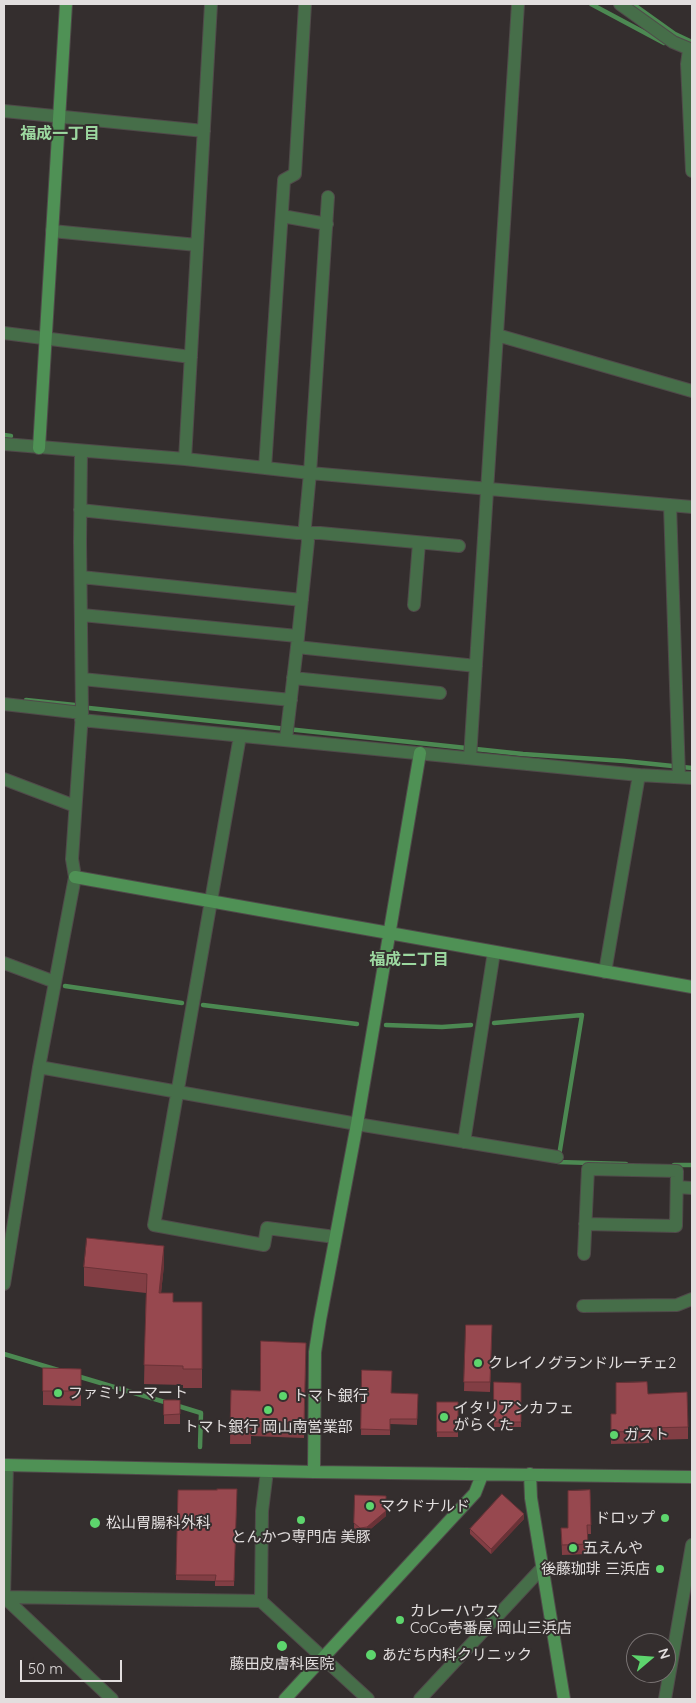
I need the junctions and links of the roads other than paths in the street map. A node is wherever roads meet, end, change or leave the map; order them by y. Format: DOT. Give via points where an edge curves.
graph roads {
  1 [pos="66,4"];
  2 [pos="211,4"];
  3 [pos="305,4"];
  4 [pos="518,4"];
  5 [pos="620,4"];
  6 [pos="690,52"];
  7 [pos="4,111"];
  8 [pos="59,117"];
  9 [pos="204,131"];
  10 [pos="692,171"];
  11 [pos="328,197"];
  12 [pos="282,216"];
  13 [pos="326,224"];
  14 [pos="52,231"];
  15 [pos="198,245"];
  16 [pos="4,333"];
  17 [pos="497,335"];
  18 [pos="45,339"];
  19 [pos="191,357"];
  20 [pos="692,391"];
  21 [pos="4,444"];
  22 [pos="39,448"];
  23 [pos="81,451"];
  24 [pos="185,459"];
  25 [pos="265,468"];
  26 [pos="310,473"];
  27 [pos="488,489"];
  28 [pos="670,505"];
  29 [pos="692,507"];
  30 [pos="80,510"];
  31 [pos="307,533"];
  32 [pos="420,543"];
  33 [pos="459,546"];
  34 [pos="81,577"];
  35 [pos="302,600"];
  36 [pos="414,605"];
  37 [pos="82,615"];
  38 [pos="297,642"];
  39 [pos="476,666"];
  40 [pos="293,678"];
  41 [pos="82,679"];
  42 [pos="440,693"];
  43 [pos="291,700"];
  44 [pos="4,704"];
  45 [pos="81,717"];
  46 [pos="287,732"];
  47 [pos="240,736"];
  48 [pos="471,751"];
  49 [pos="420,753"];
  50 [pos="679,771"];
  51 [pos="639,775"];
  52 [pos="692,778"];
  53 [pos="4,779"];
  54 [pos="75,806"];
  55 [pos="76,877"];
  56 [pos="211,901"];
  57 [pos="389,933"];
  58 [pos="494,952"];
  59 [pos="4,963"];
  60 [pos="605,972"];
  61 [pos="55,982"];
  62 [pos="692,987"];
  63 [pos="40,1067"];
  64 [pos="177,1092"];
  65 [pos="356,1124"];
  66 [pos="464,1142"];
  67 [pos="557,1157"];
  68 [pos="677,1187"];
  69 [pos="692,1188"];
  70 [pos="585,1224"];
  71 [pos="335,1237"];
  72 [pos="584,1254"];
  73 [pos="4,1284"];
  74 [pos="692,1299"];
  75 [pos="583,1306"];
  76 [pos="5,1465"];
  77 [pos="266,1471"];
  78 [pos="314,1472"];
  79 [pos="530,1474"];
  80 [pos="482,1475"];
  81 [pos="692,1477"];
  82 [pos="692,1545"];
  83 [pos="542,1568"];
  84 [pos="4,1597"];
  85 [pos="261,1601"];
  86 [pos="323,1658"];
  87 [pos="109,1698"];
  88 [pos="284,1699"];
  89 [pos="368,1699"];
  90 [pos="420,1699"];
  91 [pos="564,1699"];
  92 [pos="665,1699"];
  1 -- 8 [label="street"];
  2 -- 9 [label="street"];
  3 -- 12 [label="street" via="295,174 284,180"];
  4 -- 17 [label="street"];
  5 -- 6 [label="street"];
  6 -- 10 [label="street"];
  7 -- 8 [label="street"];
  8 -- 9 [label="street"];
  8 -- 14 [label="street"];
  9 -- 15 [label="street"];
  11 -- 13 [label="street"];
  12 -- 13 [label="street"];
  12 -- 25 [label="street"];
  13 -- 26 [label="street"];
  14 -- 15 [label="street"];
  14 -- 18 [label="street"];
  15 -- 19 [label="street"];
  16 -- 18 [label="street"];
  17 -- 20 [label="street"];
  17 -- 27 [label="street"];
  18 -- 19 [label="street"];
  18 -- 22 [label="street"];
  19 -- 24 [label="street"];
  21 -- 22 [label="street"];
  22 -- 23 [label="street"];
  23 -- 24 [label="street"];
  23 -- 30 [label="street"];
  24 -- 25 [label="street"];
  25 -- 26 [label="street"];
  26 -- 27 [label="street"];
  26 -- 31 [label="street"];
  27 -- 28 [label="street"];
  27 -- 39 [label="street"];
  28 -- 29 [label="street"];
  28 -- 50 [label="street"];
  30 -- 31 [label="street"];
  30 -- 34 [label="street"];
  31 -- 32 [label="street"];
  31 -- 35 [label="street"];
  32 -- 33 [label="street"];
  32 -- 36 [label="street"];
  34 -- 35 [label="street"];
  34 -- 37 [label="street"];
  35 -- 38 [label="street"];
  37 -- 38 [label="street"];
  37 -- 41 [label="street"];
  38 -- 39 [label="street"];
  38 -- 40 [label="street"];
  39 -- 48 [label="street"];
  40 -- 42 [label="street"];
  40 -- 43 [label="street"];
  41 -- 43 [label="street"];
  41 -- 45 [label="street"];
  43 -- 46 [label="street"];
  44 -- 45 [label="street"];
  45 -- 47 [label="street"];
  45 -- 54 [label="street"];
  46 -- 47 [label="street"];
  46 -- 49 [label="street"];
  47 -- 56 [label="street"];
  48 -- 49 [label="street"];
  48 -- 51 [label="street"];
  49 -- 57 [label="street"];
  50 -- 51 [label="street"];
  50 -- 52 [label="street"];
  51 -- 60 [label="street"];
  53 -- 54 [label="street"];
  54 -- 55 [label="street" via="72,859"];
  55 -- 56 [label="street"];
  55 -- 61 [label="street"];
  56 -- 57 [label="street"];
  56 -- 64 [label="street"];
  57 -- 58 [label="street"];
  57 -- 65 [label="street"];
  58 -- 60 [label="street"];
  58 -- 66 [label="street"];
  59 -- 61 [label="street"];
  60 -- 62 [label="street"];
  61 -- 63 [label="street"];
  63 -- 64 [label="street"];
  63 -- 73 [label="street"];
  64 -- 65 [label="street"];
  64 -- 71 [label="street" via="154,1225 264,1245 267,1228"];
  65 -- 66 [label="street"];
  65 -- 71 [label="street"];
  66 -- 67 [label="street"];
  68 -- 69 [label="street"];
  68 -- 70 [label="street" via="676,1226"];
  68 -- 70 [label="street" via="677,1171 588,1169"];
  70 -- 72 [label="street"];
  71 -- 78 [label="street" via="316,1352"];
  74 -- 75 [label="street" via="677,1305"];
  76 -- 77 [label="street"];
  76 -- 84 [label="street"];
  77 -- 78 [label="street"];
  77 -- 85 [label="street"];
  78 -- 80 [label="street"];
  79 -- 80 [label="street"];
  79 -- 81 [label="street"];
  79 -- 83 [label="street"];
  80 -- 86 [label="street" via="475,1493"];
  82 -- 92 [label="street"];
  83 -- 90 [label="street"];
  83 -- 91 [label="street"];
  84 -- 85 [label="street"];
  84 -- 87 [label="street"];
  85 -- 86 [label="street"];
  86 -- 88 [label="street"];
  86 -- 89 [label="street"];
}
